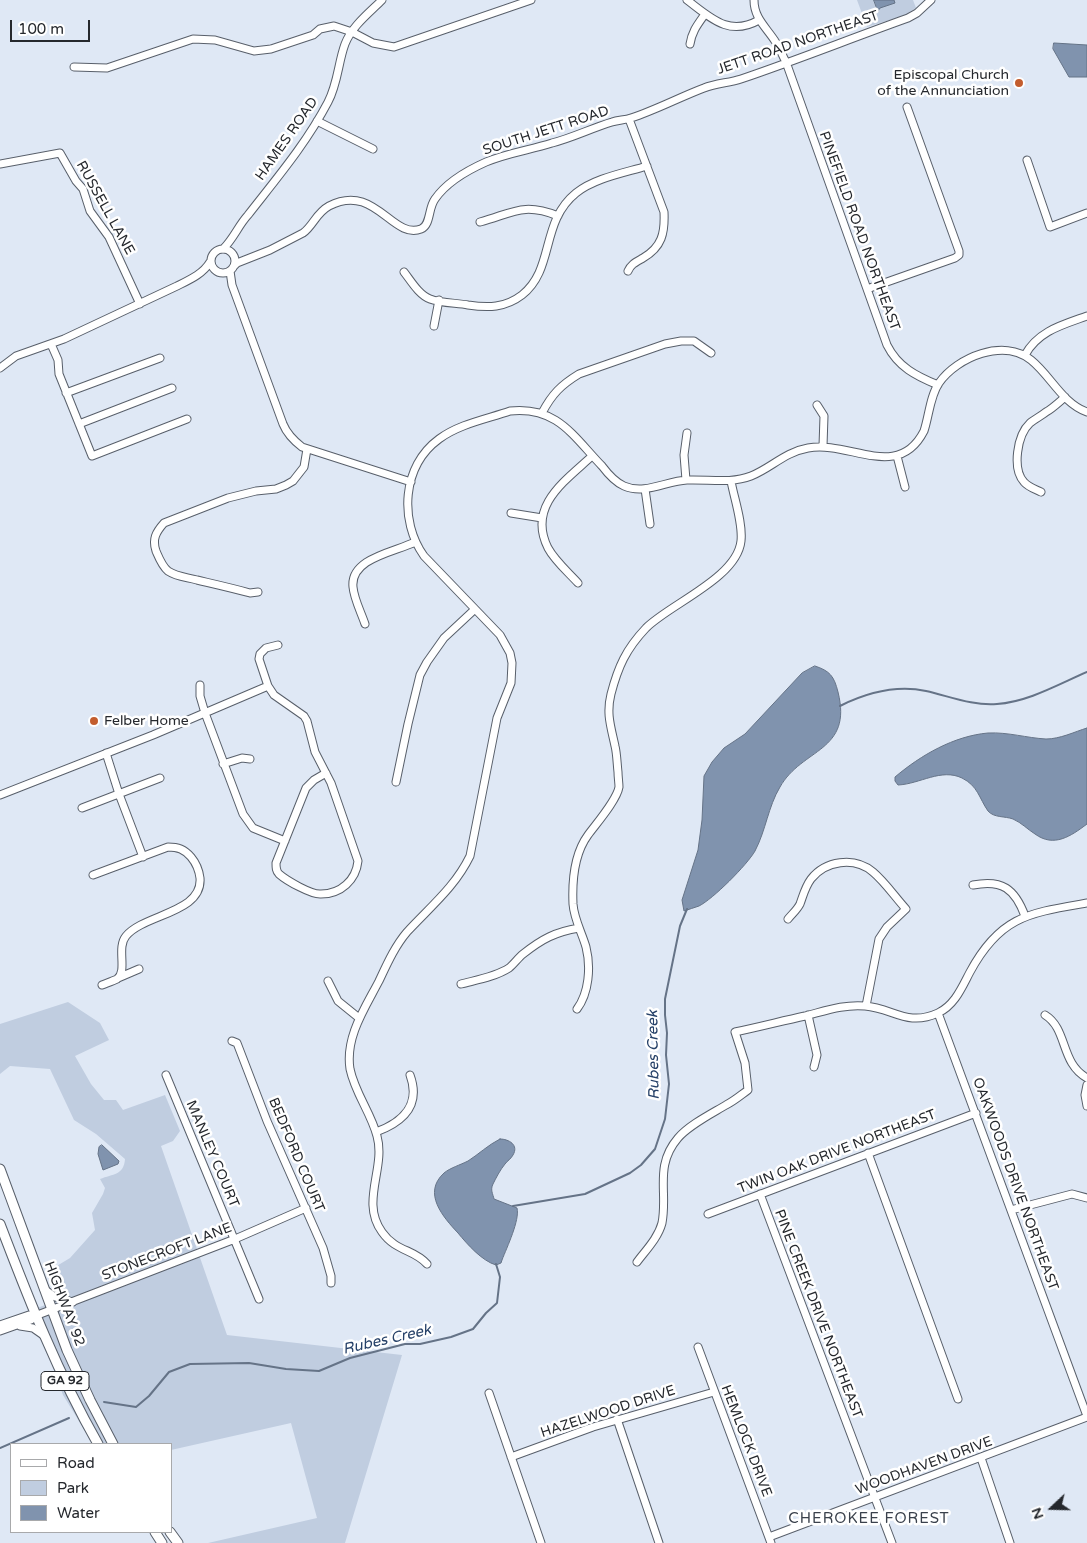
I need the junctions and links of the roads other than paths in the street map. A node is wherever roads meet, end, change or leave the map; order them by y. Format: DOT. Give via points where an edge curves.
graph roads {
  1 [pos="382,0"];
  2 [pos="531,0"];
  3 [pos="687,0"];
  4 [pos="754,0"];
  5 [pos="931,0"];
  6 [pos="705,14"];
  7 [pos="759,20"];
  8 [pos="352,32"];
  9 [pos="690,44"];
  10 [pos="786,62"];
  11 [pos="74,67"];
  12 [pos="669,103"];
  13 [pos="907,107"];
  14 [pos="629,119"];
  15 [pos="317,121"];
  16 [pos="373,150"];
  17 [pos="1027,160"];
  18 [pos="0,164"];
  19 [pos="647,166"];
  20 [pos="1087,213"];
  21 [pos="558,216"];
  22 [pos="480,222"];
  23 [pos="233,239"];
  24 [pos="223,248"];
  25 [pos="233,255"];
  26 [pos="248,259"];
  27 [pos="210,262"];
  28 [pos="232,268"];
  29 [pos="628,271"];
  30 [pos="218,272"];
  31 [pos="404,272"];
  32 [pos="195,277"];
  33 [pos="231,283"];
  34 [pos="867,289"];
  35 [pos="439,300"];
  36 [pos="140,304"];
  37 [pos="1087,316"];
  38 [pos="434,326"];
  39 [pos="51,344"];
  40 [pos="709,351"];
  41 [pos="1025,355"];
  42 [pos="160,358"];
  43 [pos="0,368"];
  44 [pos="938,385"];
  45 [pos="172,388"];
  46 [pos="66,393"];
  47 [pos="1065,397"];
  48 [pos="817,405"];
  49 [pos="1087,412"];
  50 [pos="542,413"];
  51 [pos="187,419"];
  52 [pos="79,424"];
  53 [pos="687,433"];
  54 [pos="823,446"];
  55 [pos="307,449"];
  56 [pos="592,456"];
  57 [pos="898,456"];
  58 [pos="686,480"];
  59 [pos="731,481"];
  60 [pos="411,482"];
  61 [pos="905,487"];
  62 [pos="645,489"];
  63 [pos="1041,492"];
  64 [pos="511,513"];
  65 [pos="542,518"];
  66 [pos="650,524"];
  67 [pos="415,542"];
  68 [pos="578,583"];
  69 [pos="258,592"];
  70 [pos="474,610"];
  71 [pos="365,624"];
  72 [pos="278,645"];
  73 [pos="200,686"];
  74 [pos="268,686"];
  75 [pos="205,713"];
  76 [pos="106,753"];
  77 [pos="250,759"];
  78 [pos="224,764"];
  79 [pos="326,773"];
  80 [pos="160,778"];
  81 [pos="396,782"];
  82 [pos="0,794"];
  83 [pos="119,794"];
  84 [pos="82,808"];
  85 [pos="285,841"];
  86 [pos="143,857"];
  87 [pos="93,875"];
  88 [pos="973,885"];
  89 [pos="1087,903"];
  90 [pos="1026,916"];
  91 [pos="788,919"];
  92 [pos="579,928"];
  93 [pos="139,969"];
  94 [pos="118,978"];
  95 [pos="328,981"];
  96 [pos="461,984"];
  97 [pos="102,985"];
  98 [pos="866,1006"];
  99 [pos="577,1009"];
  100 [pos="938,1013"];
  101 [pos="808,1015"];
  102 [pos="1045,1015"];
  103 [pos="359,1018"];
  104 [pos="232,1041"];
  105 [pos="814,1066"];
  106 [pos="166,1075"];
  107 [pos="410,1075"];
  108 [pos="1087,1078"];
  109 [pos="1087,1085"];
  110 [pos="1087,1106"];
  111 [pos="976,1113"];
  112 [pos="376,1132"];
  113 [pos="868,1154"];
  114 [pos="0,1169"];
  115 [pos="760,1194"];
  116 [pos="1087,1198"];
  117 [pos="306,1208"];
  118 [pos="1012,1210"];
  119 [pos="708,1214"];
  120 [pos="0,1224"];
  121 [pos="235,1239"];
  122 [pos="637,1262"];
  123 [pos="427,1264"];
  124 [pos="331,1283"];
  125 [pos="43,1288"];
  126 [pos="259,1298"];
  127 [pos="73,1302"];
  128 [pos="51,1310"];
  129 [pos="36,1316"];
  130 [pos="0,1325"];
  131 [pos="14,1326"];
  132 [pos="0,1331"];
  133 [pos="43,1335"];
  134 [pos="698,1348"];
  135 [pos="714,1392"];
  136 [pos="489,1393"];
  137 [pos="958,1399"];
  138 [pos="1087,1416"];
  139 [pos="617,1419"];
  140 [pos="97,1443"];
  141 [pos="112,1443"];
  142 [pos="511,1457"];
  143 [pos="981,1458"];
  144 [pos="875,1497"];
  145 [pos="770,1540"];
  146 [pos="541,1543"];
  147 [pos="659,1543"];
  148 [pos="892,1543"];
  149 [pos="1010,1543"];
  1 -- 8 [label="street, HAMES ROAD"];
  2 -- 8 [label="street" via="394,47 373,43"];
  3 -- 6 [label="street"];
  4 -- 7 [label="street"];
  5 -- 10 [label="street, JETT ROAD NORTHEAST" via="908,18"];
  6 -- 7 [label="street" via="730,27"];
  6 -- 9 [label="street" via="695,27"];
  7 -- 10 [label="street, PINEFIELD ROAD NORTHEAST"];
  8 -- 11 [label="street" via="334,26 271,49 254,51 215,40 193,39 107,68"];
  8 -- 15 [label="street, HAMES ROAD" via="343,50 332,93"];
  10 -- 12 [label="street, JETT ROAD NORTHEAST" via="739,80 706,87"];
  10 -- 34 [label="street, PINEFIELD ROAD NORTHEAST"];
  12 -- 14 [label="street, SOUTH JETT ROAD"];
  13 -- 34 [label="street" via="959,255"];
  14 -- 19 [label="street"];
  14 -- 26 [label="street, SOUTH JETT ROAD" via="477,166 440,193 432,203 423,228 405,229 374,206 348,200 320,212 303,233"];
  15 -- 16 [label="street"];
  15 -- 23 [label="street, HAMES ROAD" via="283,171 244,219"];
  17 -- 20 [label="street" via="1050,227"];
  18 -- 36 [label="street, RUSSELL LANE" via="60,153 83,189 90,211 109,236"];
  19 -- 21 [label="street" via="596,182 576,193"];
  19 -- 29 [label="street" via="664,212 664,229 655,248 631,265"];
  21 -- 22 [label="street" via="542,210 523,209"];
  21 -- 35 [label="street" via="538,278 515,301 501,307 483,307"];
  23 -- 24 [label="street, HAMES ROAD"];
  23 -- 25 [label="street, HAMES ROAD"];
  24 -- 25 [label="street"];
  24 -- 27 [label="street" via="212,254"];
  25 -- 26 [label="street"];
  25 -- 28 [label="street"];
  26 -- 28 [label="street, SOUTH JETT ROAD"];
  27 -- 30 [label="street"];
  27 -- 32 [label="street"];
  28 -- 30 [label="street"];
  28 -- 33 [label="street"];
  30 -- 32 [label="street"];
  30 -- 33 [label="street"];
  31 -- 35 [label="street" via="422,293 430,299"];
  32 -- 36 [label="street"];
  33 -- 55 [label="street" via="282,424 293,440"];
  34 -- 44 [label="street, PINEFIELD ROAD NORTHEAST" via="887,345 895,358 910,372"];
  35 -- 38 [label="street"];
  36 -- 39 [label="street"];
  37 -- 41 [label="street" via="1043,334 1030,345"];
  39 -- 43 [label="street" via="16,356"];
  39 -- 46 [label="street"];
  40 -- 50 [label="street" via="694,341 665,344 579,374 552,395"];
  41 -- 44 [label="street" via="1003,350 985,353 955,368"];
  41 -- 47 [label="street"];
  42 -- 46 [label="street"];
  44 -- 57 [label="street" via="921,438"];
  45 -- 52 [label="street"];
  46 -- 52 [label="street"];
  47 -- 49 [label="street"];
  47 -- 63 [label="street" via="1025,428 1018,448 1020,476 1028,486"];
  48 -- 54 [label="street" via="824,416"];
  50 -- 56 [label="street" via="566,427"];
  50 -- 60 [label="street" via="510,411 452,431 424,454"];
  51 -- 52 [label="street" via="92,456"];
  53 -- 58 [label="street" via="684,455"];
  54 -- 57 [label="street" via="878,457"];
  54 -- 59 [label="street" via="792,452 754,474"];
  55 -- 60 [label="street"];
  55 -- 69 [label="street" via="304,467 286,485 228,498 164,523 156,532 155,548 160,560 178,577"];
  56 -- 62 [label="street" via="616,482 634,489"];
  56 -- 65 [label="street" via="548,500"];
  57 -- 61 [label="street"];
  58 -- 59 [label="street"];
  58 -- 62 [label="street"];
  59 -- 92 [label="street" via="741,535 734,559 728,568 699,591 648,626 617,670 608,704 619,789 587,836 576,862 573,904"];
  60 -- 67 [label="street" via="408,518"];
  62 -- 66 [label="street"];
  64 -- 65 [label="street"];
  65 -- 68 [label="street" via="548,549"];
  67 -- 70 [label="street"];
  67 -- 71 [label="street" via="369,560 357,569 352,584"];
  70 -- 81 [label="street" via="444,638 420,675"];
  70 -- 103 [label="street" via="506,644 512,673 497,718 474,843 464,868 450,888 406,933"];
  72 -- 74 [label="street" via="266,648 260,654"];
  73 -- 75 [label="street"];
  74 -- 75 [label="street"];
  74 -- 79 [label="street" via="274,695 304,716"];
  75 -- 76 [label="street"];
  75 -- 78 [label="street"];
  76 -- 82 [label="street"];
  76 -- 83 [label="street"];
  77 -- 78 [label="street"];
  78 -- 85 [label="street" via="249,823 262,833"];
  79 -- 85 [label="street" via="306,788"];
  79 -- 85 [label="street" via="358,861 353,879 347,885 321,895 301,887 277,871 276,864"];
  80 -- 83 [label="street"];
  83 -- 84 [label="street"];
  83 -- 86 [label="street"];
  86 -- 87 [label="street"];
  86 -- 94 [label="street" via="168,847 177,847 195,861 200,882 195,895 185,905 148,921 126,935"];
  88 -- 90 [label="street" via="992,883 1006,887 1018,899"];
  89 -- 90 [label="street"];
  90 -- 100 [label="street" via="992,938 956,998"];
  91 -- 98 [label="street" via="800,904 811,880 826,867 835,863 852,863 876,875 906,909 879,939"];
  92 -- 96 [label="street" via="561,931 539,941 501,972"];
  92 -- 99 [label="street" via="586,949 588,976 583,1001"];
  93 -- 94 [label="street"];
  94 -- 97 [label="street"];
  95 -- 103 [label="street" via="338,1001"];
  98 -- 100 [label="street" via="910,1018"];
  98 -- 101 [label="street" via="845,1006"];
  100 -- 111 [label="street, OAKWOODS DRIVE NORTHEAST"];
  101 -- 105 [label="street" via="817,1055"];
  101 -- 122 [label="street" via="735,1032 745,1063 748,1090 678,1137 664,1167 659,1231"];
  102 -- 108 [label="street" via="1056,1026 1072,1065"];
  103 -- 112 [label="street" via="351,1042 350,1069"];
  104 -- 117 [label="street, BEDFORD COURT" via="237,1043 268,1124"];
  106 -- 121 [label="street, MANLEY COURT"];
  107 -- 112 [label="street" via="415,1092 406,1113 395,1124"];
  109 -- 110 [label="street"];
  111 -- 113 [label="street, TWIN OAK DRIVE NORTHEAST"];
  111 -- 118 [label="street, OAKWOODS DRIVE NORTHEAST"];
  112 -- 123 [label="street" via="380,1146 372,1196 376,1220 394,1245"];
  113 -- 115 [label="street, TWIN OAK DRIVE NORTHEAST"];
  113 -- 137 [label="street"];
  114 -- 125 [label="main road, HIGHWAY 92 / GA 92"];
  115 -- 119 [label="street, TWIN OAK DRIVE NORTHEAST"];
  115 -- 144 [label="street, PINE CREEK DRIVE NORTHEAST"];
  116 -- 118 [label="street" via="1072,1194"];
  117 -- 121 [label="street, STONECROFT LANE"];
  117 -- 124 [label="street, BEDFORD COURT" via="323,1248 332,1276"];
  118 -- 138 [label="street, OAKWOODS DRIVE NORTHEAST"];
  120 -- 129 [label="main road, GA 92"];
  121 -- 126 [label="street, MANLEY COURT"];
  121 -- 127 [label="street, STONECROFT LANE"];
  125 -- 127 [label="street" via="55,1297"];
  125 -- 128 [label="main road, HIGHWAY 92 / GA 92"];
  127 -- 128 [label="street, STONECROFT LANE"];
  128 -- 129 [label="street, STONECROFT LANE"];
  128 -- 141 [label="main road, HIGHWAY 92 / GA 92"];
  129 -- 130 [label="street" via="29,1315"];
  129 -- 131 [label="street"];
  129 -- 133 [label="main road, GA 92"];
  131 -- 132 [label="street"];
  131 -- 133 [label="street" via="33,1328"];
  133 -- 140 [label="main road, GA 92"];
  134 -- 135 [label="street, HEMLOCK DRIVE"];
  135 -- 139 [label="street, HAZELWOOD DRIVE"];
  135 -- 145 [label="street, HEMLOCK DRIVE"];
  136 -- 142 [label="street"];
  138 -- 143 [label="street, WOODHAVEN DRIVE"];
  139 -- 142 [label="street, HAZELWOOD DRIVE"];
  139 -- 147 [label="street"];
  142 -- 146 [label="street"];
  143 -- 144 [label="street, WOODHAVEN DRIVE"];
  143 -- 149 [label="street"];
  144 -- 145 [label="street, WOODHAVEN DRIVE"];
  144 -- 148 [label="street, PINE CREEK DRIVE NORTHEAST"];
}
